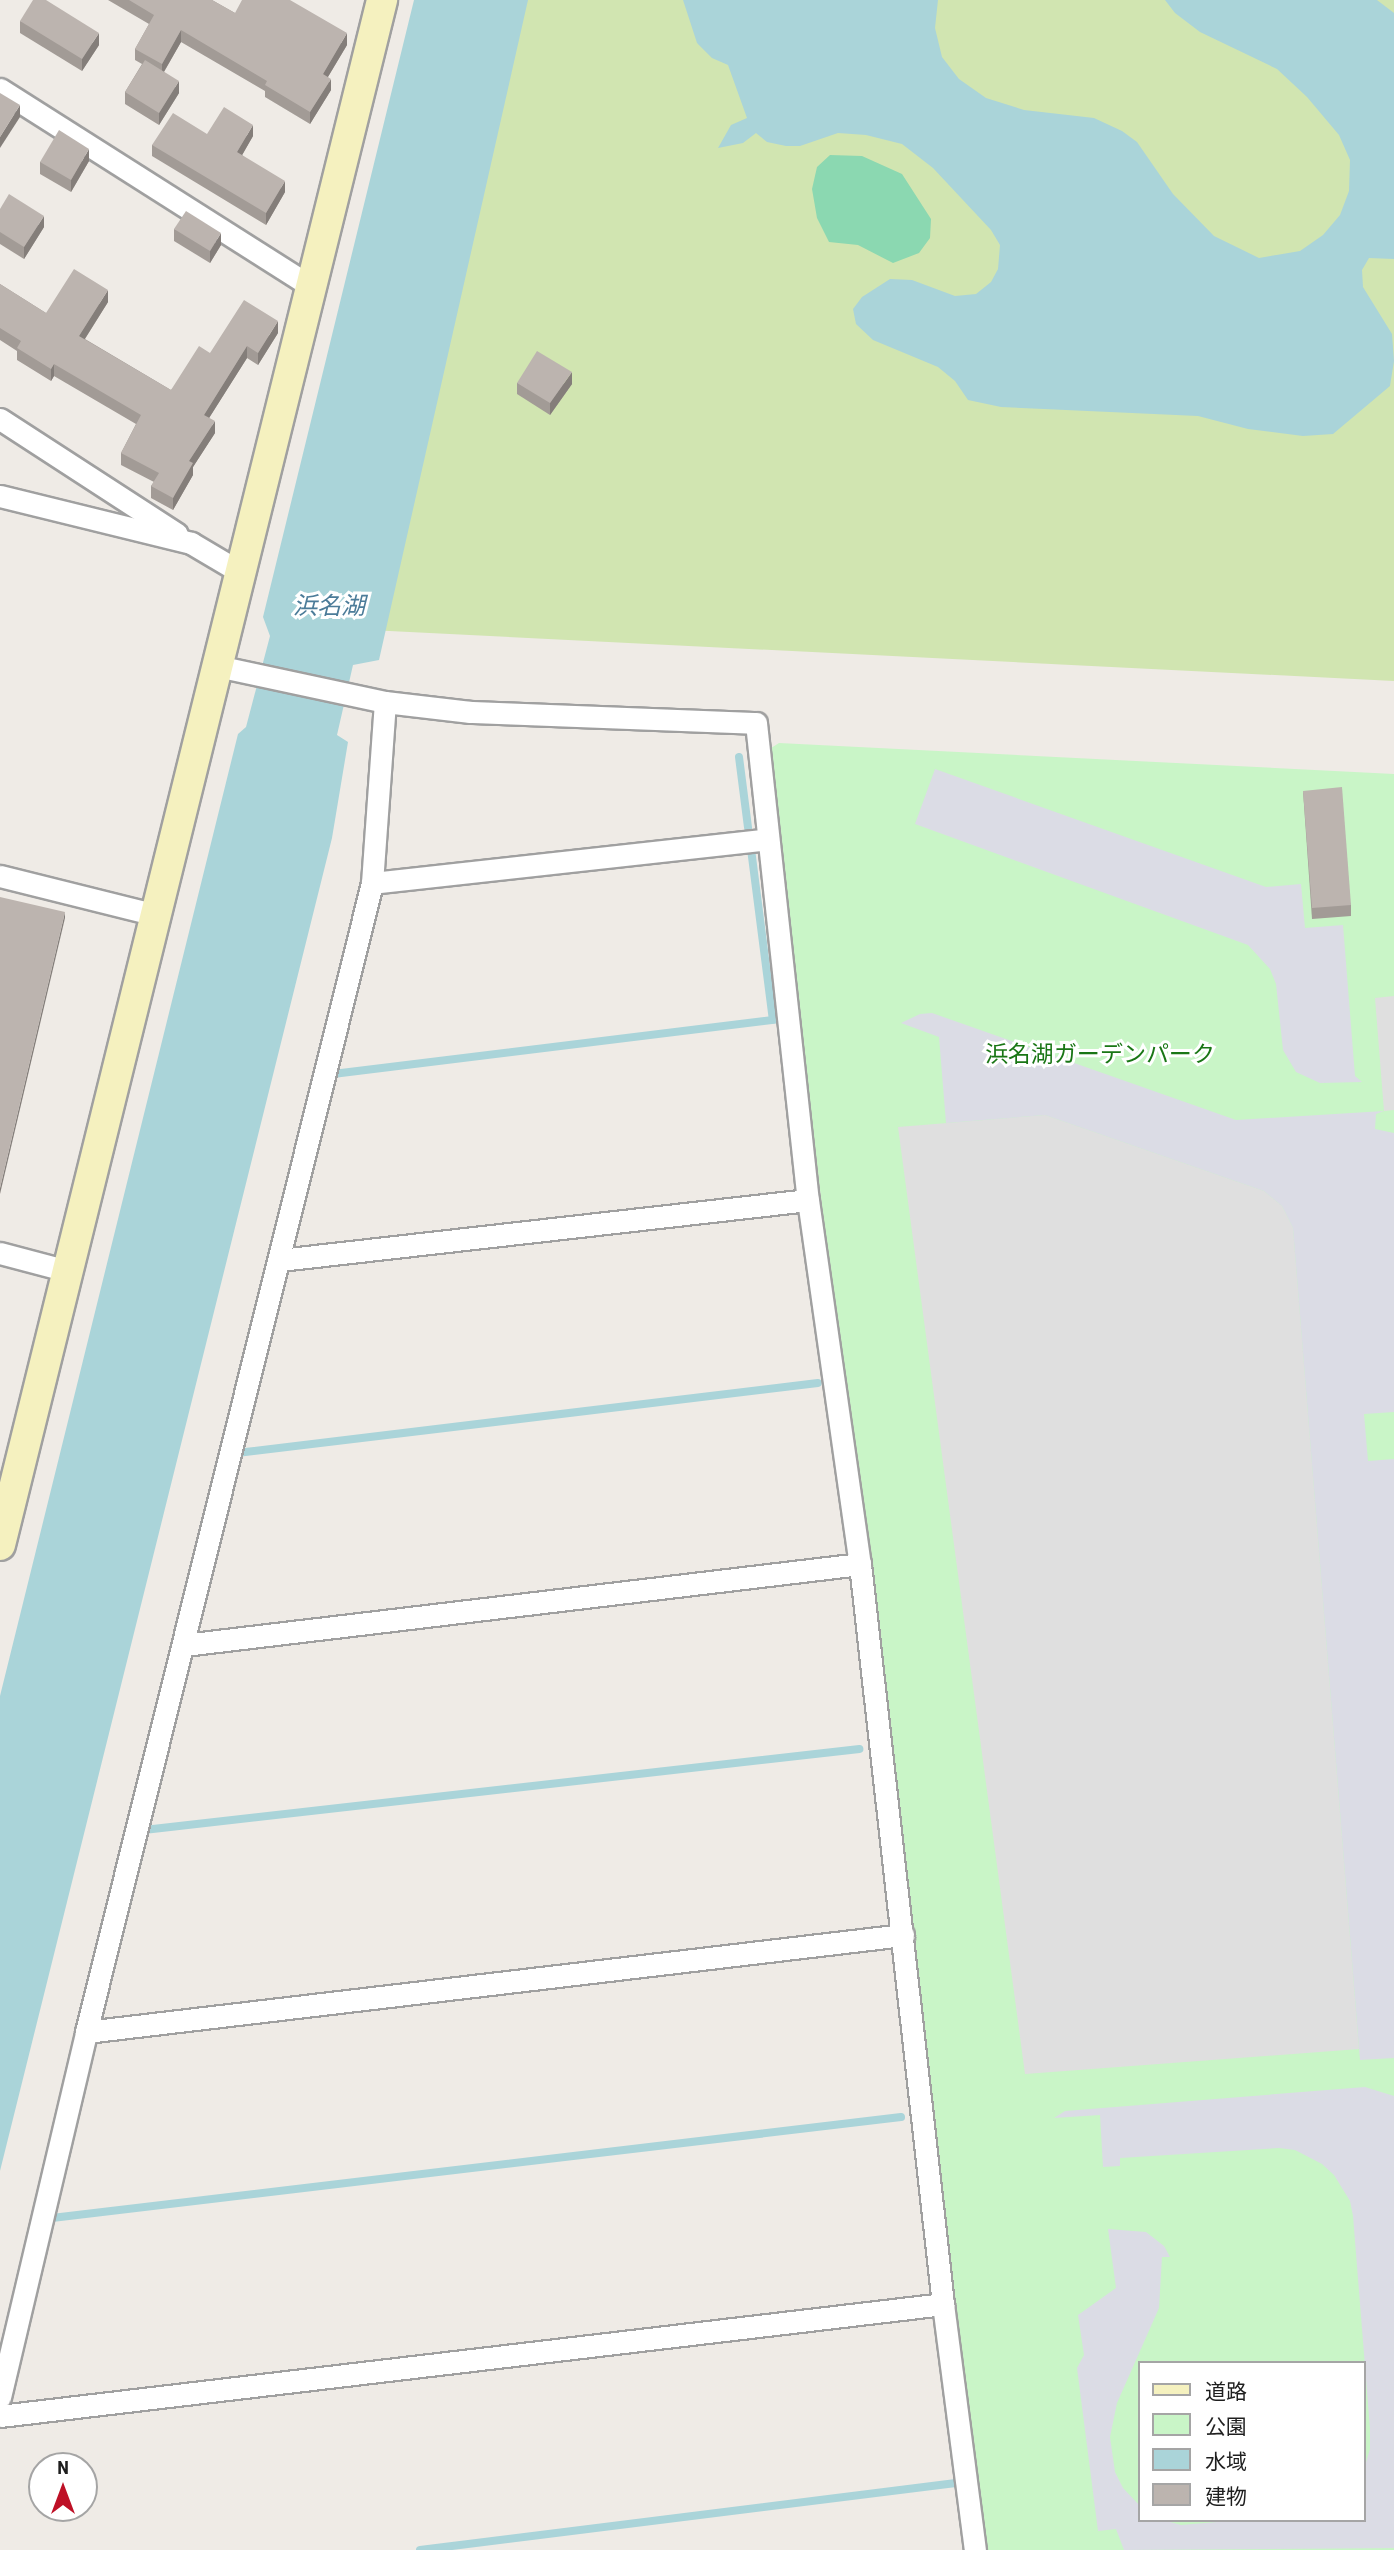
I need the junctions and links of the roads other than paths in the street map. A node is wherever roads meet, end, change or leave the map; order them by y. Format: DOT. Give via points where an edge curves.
graph roads {
  1 [pos="382,0"];
  2 [pos="0,89"];
  3 [pos="311,286"];
  4 [pos="0,419"];
  5 [pos="0,496"];
  6 [pos="191,543"];
  7 [pos="240,572"];
  8 [pos="224,668"];
  9 [pos="385,702"];
  10 [pos="768,839"];
  11 [pos="0,876"];
  12 [pos="372,883"];
  13 [pos="156,915"];
  14 [pos="808,1200"];
  15 [pos="0,1254"];
  16 [pos="280,1260"];
  17 [pos="68,1271"];
  18 [pos="0,1545"];
  19 [pos="860,1564"];
  20 [pos="184,1645"];
  21 [pos="903,1935"];
  22 [pos="86,2032"];
  23 [pos="943,2304"];
  24 [pos="0,2398"];
  25 [pos="0,2416"];
  26 [pos="975,2550"];
  1 -- 3 [label="street"];
  2 -- 3 [label="street"];
  3 -- 7 [label="street"];
  4 -- 6 [label="street"];
  5 -- 6 [label="street"];
  6 -- 7 [label="street"];
  7 -- 8 [label="street"];
  8 -- 9 [label="street"];
  8 -- 13 [label="street"];
  9 -- 10 [label="street" via="470,712 756,723"];
  9 -- 12 [label="street"];
  10 -- 12 [label="street"];
  10 -- 14 [label="street"];
  11 -- 13 [label="street"];
  12 -- 16 [label="street"];
  13 -- 17 [label="street"];
  14 -- 16 [label="street"];
  14 -- 19 [label="street"];
  15 -- 17 [label="street"];
  16 -- 20 [label="street"];
  17 -- 18 [label="street"];
  19 -- 20 [label="street"];
  19 -- 21 [label="street"];
  20 -- 22 [label="street"];
  21 -- 22 [label="street"];
  21 -- 23 [label="street"];
  22 -- 24 [label="street"];
  23 -- 25 [label="street"];
  23 -- 26 [label="street"];
}
